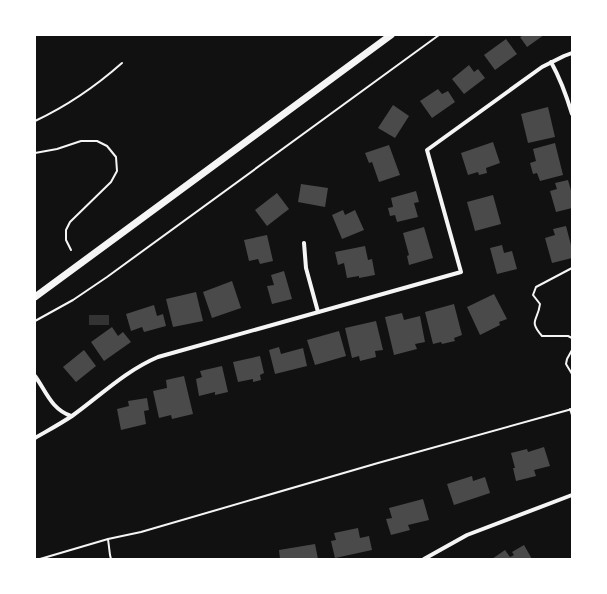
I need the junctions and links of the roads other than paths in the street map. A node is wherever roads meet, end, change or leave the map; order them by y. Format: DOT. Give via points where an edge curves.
graph roads {
  1 [pos="391,35"];
  2 [pos="572,53"];
  3 [pos="551,62"];
  4 [pos="572,114"];
  5 [pos="304,243"];
  6 [pos="35,297"];
  7 [pos="318,312"];
  8 [pos="35,376"];
  9 [pos="70,416"];
  10 [pos="35,438"];
  11 [pos="572,494"];
  12 [pos="424,559"];
  1 -- 6 [label="main road"];
  2 -- 3 [label="street"];
  3 -- 4 [label="street" via="564,87"];
  3 -- 7 [label="street" via="427,150 461,272"];
  5 -- 7 [label="street" via="306,268"];
  7 -- 9 [label="street" via="147,362 129,372"];
  8 -- 9 [label="street" via="52,403 63,414"];
  9 -- 10 [label="street"];
  11 -- 12 [label="street" via="467,534"];
}
